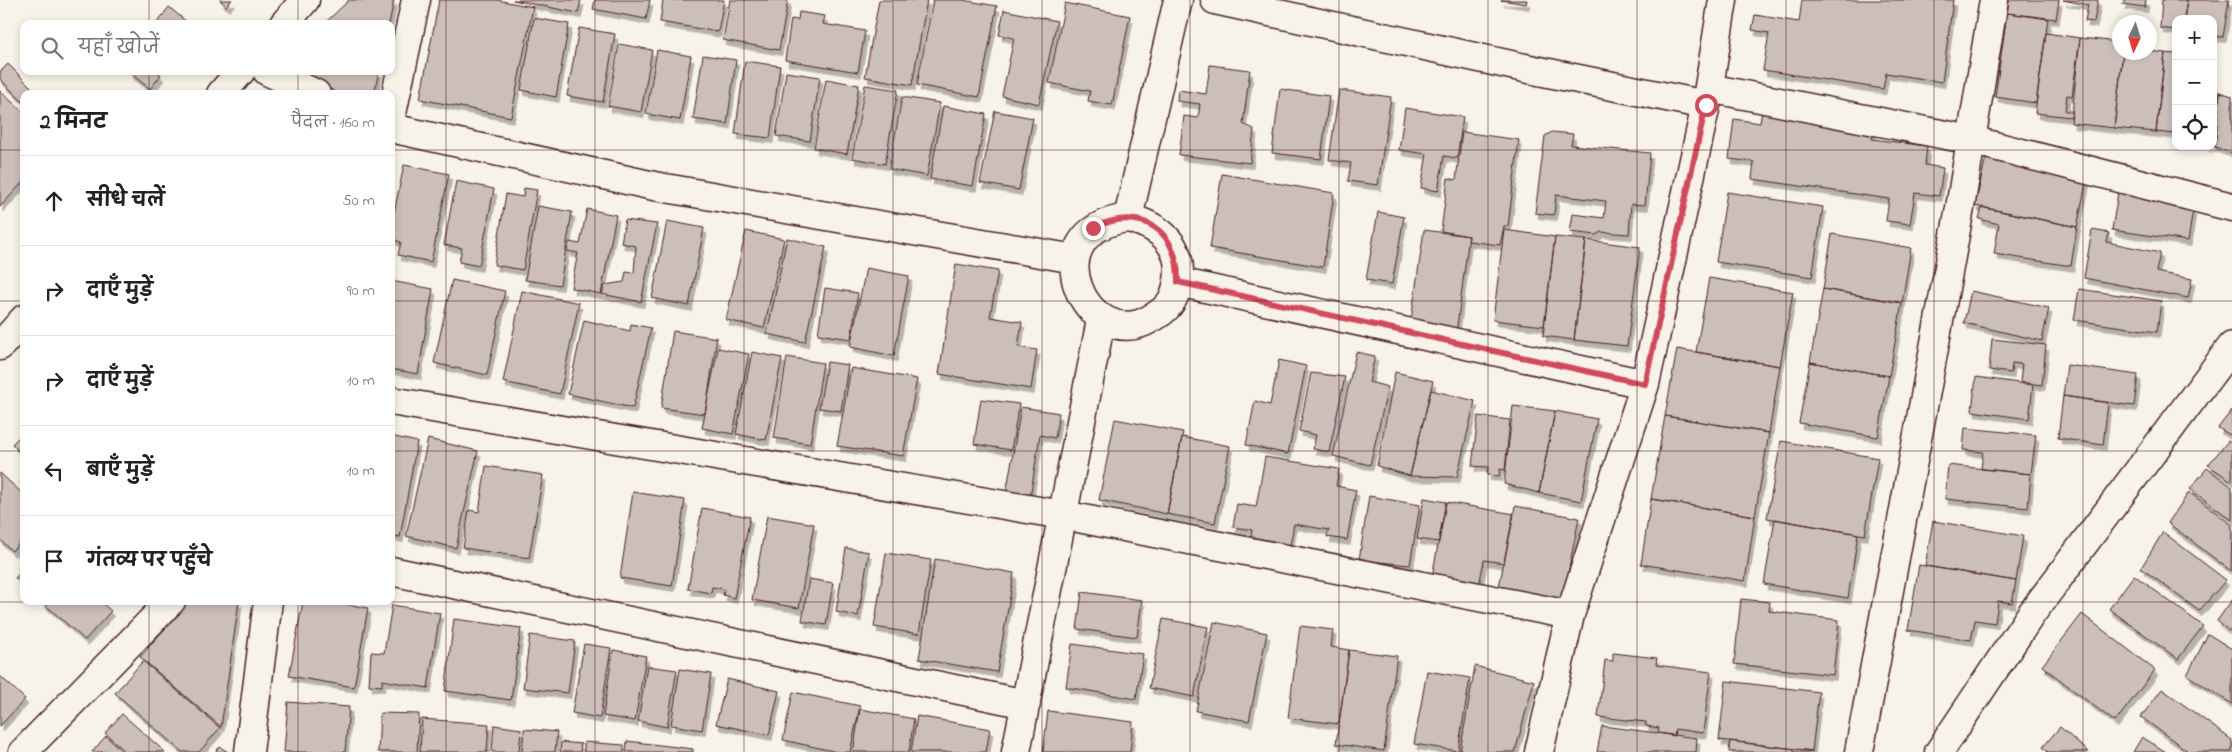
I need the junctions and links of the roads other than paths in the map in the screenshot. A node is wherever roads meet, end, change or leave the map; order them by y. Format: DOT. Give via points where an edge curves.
graph roads {
  1 [pos="305,0"];
  2 [pos="416,0"];
  3 [pos="1178,0"];
  4 [pos="1215,0"];
  5 [pos="1723,0"];
  6 [pos="1994,0"];
  7 [pos="288,20"];
  8 [pos="238,75"];
  9 [pos="276,75"];
  10 [pos="224,90"];
  11 [pos="307,90"];
  12 [pos="1708,96"];
  13 [pos="395,99"];
  14 [pos="395,129"];
  15 [pos="1971,140"];
  16 [pos="2232,207"];
  17 [pos="1128,218"];
  18 [pos="1075,259"];
  19 [pos="1178,282"];
  20 [pos="1101,320"];
  21 [pos="20,324"];
  22 [pos="0,346"];
  23 [pos="2232,346"];
  24 [pos="1645,384"];
  25 [pos="395,402"];
  26 [pos="1063,516"];
  27 [pos="395,572"];
  28 [pos="166,605"];
  29 [pos="267,605"];
  30 [pos="1570,615"];
  31 [pos="1026,704"];
  32 [pos="23,752"];
  33 [pos="249,752"];
  34 [pos="1016,752"];
  35 [pos="1539,752"];
  36 [pos="1859,752"];
  37 [pos="1939,752"];
  1 -- 7 [label="street"];
  2 -- 13 [label="street"];
  3 -- 17 [label="street"];
  4 -- 12 [label="street" via="1534,70"];
  5 -- 12 [label="street"];
  6 -- 15 [label="street"];
  8 -- 10 [label="street"];
  9 -- 11 [label="street"];
  12 -- 15 [label="street"];
  12 -- 24 [label="street"];
  14 -- 18 [label="street" via="654,186"];
  15 -- 16 [label="street"];
  15 -- 36 [label="street"];
  17 -- 18 [label="street" via="1109,220 1093,228 1080,242"];
  17 -- 19 [label="street" via="1146,222 1162,232 1173,246 1179,264"];
  18 -- 20 [label="street" via="1075,279 1082,299"];
  19 -- 20 [label="street" via="1172,300 1160,314 1144,323 1126,326"];
  19 -- 24 [label="street"];
  20 -- 26 [label="street"];
  21 -- 22 [label="street"];
  23 -- 37 [label="street" via="2032,613"];
  24 -- 30 [label="street"];
  25 -- 26 [label="street"];
  26 -- 30 [label="street"];
  26 -- 31 [label="street"];
  27 -- 31 [label="street"];
  28 -- 32 [label="street"];
  29 -- 33 [label="street"];
  30 -- 35 [label="street"];
  31 -- 34 [label="street"];
}
